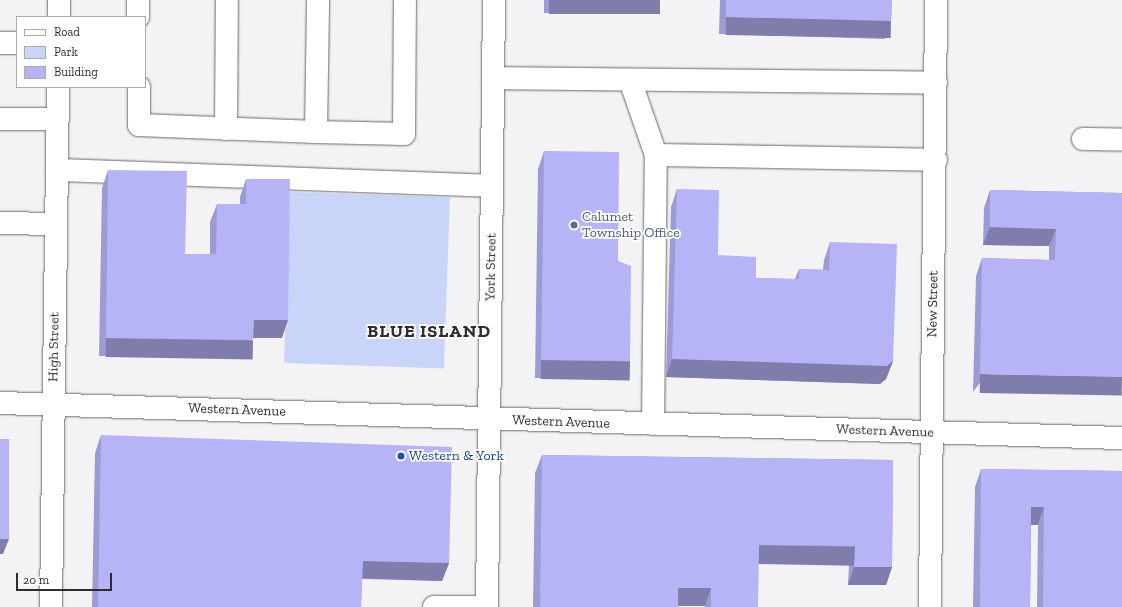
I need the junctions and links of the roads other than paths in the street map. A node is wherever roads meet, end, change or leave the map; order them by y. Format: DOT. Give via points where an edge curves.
graph roads {
  1 [pos="59,0"];
  2 [pos="138,0"];
  3 [pos="227,0"];
  4 [pos="318,0"];
  5 [pos="405,0"];
  6 [pos="494,0"];
  7 [pos="936,0"];
  8 [pos="59,16"];
  9 [pos="138,16"];
  10 [pos="0,43"];
  11 [pos="16,44"];
  12 [pos="493,78"];
  13 [pos="630,80"];
  14 [pos="936,83"];
  15 [pos="58,88"];
  16 [pos="139,88"];
  17 [pos="0,119"];
  18 [pos="58,119"];
  19 [pos="226,129"];
  20 [pos="316,132"];
  21 [pos="1084,139"];
  22 [pos="1122,140"];
  23 [pos="656,155"];
  24 [pos="936,160"];
  25 [pos="57,170"];
  26 [pos="492,186"];
  27 [pos="0,223"];
  28 [pos="56,224"];
  29 [pos="0,403"];
  30 [pos="54,404"];
  31 [pos="489,420"];
  32 [pos="653,424"];
  33 [pos="931,432"];
  34 [pos="1122,438"];
  35 [pos="51,607"];
  36 [pos="434,607"];
  37 [pos="487,607"];
  38 [pos="930,607"];
  1 -- 8 [label="street"];
  2 -- 9 [label="street"];
  3 -- 19 [label="street"];
  4 -- 20 [label="street"];
  5 -- 20 [label="street" via="404,134"];
  6 -- 12 [label="street, York Street"];
  7 -- 14 [label="street, New Street"];
  10 -- 11 [label="street"];
  12 -- 13 [label="street"];
  12 -- 26 [label="street, York Street"];
  13 -- 14 [label="street"];
  13 -- 23 [label="street"];
  14 -- 24 [label="street, New Street"];
  15 -- 18 [label="street, High Street"];
  16 -- 19 [label="street" via="139,125"];
  17 -- 18 [label="street"];
  18 -- 25 [label="street, High Street"];
  19 -- 20 [label="street"];
  21 -- 22 [label="street"];
  23 -- 24 [label="street"];
  23 -- 32 [label="street"];
  24 -- 33 [label="street, New Street"];
  25 -- 26 [label="street"];
  25 -- 28 [label="street, High Street"];
  26 -- 31 [label="street, York Street"];
  27 -- 28 [label="street"];
  28 -- 30 [label="street, High Street"];
  29 -- 30 [label="street, Western Avenue"];
  30 -- 31 [label="street, Western Avenue"];
  30 -- 35 [label="street, High Street"];
  31 -- 32 [label="street, Western Avenue"];
  31 -- 37 [label="street, York Street"];
  32 -- 33 [label="street, Western Avenue"];
  33 -- 34 [label="street, Western Avenue"];
  33 -- 38 [label="street, New Street"];
  36 -- 37 [label="street"];
}
